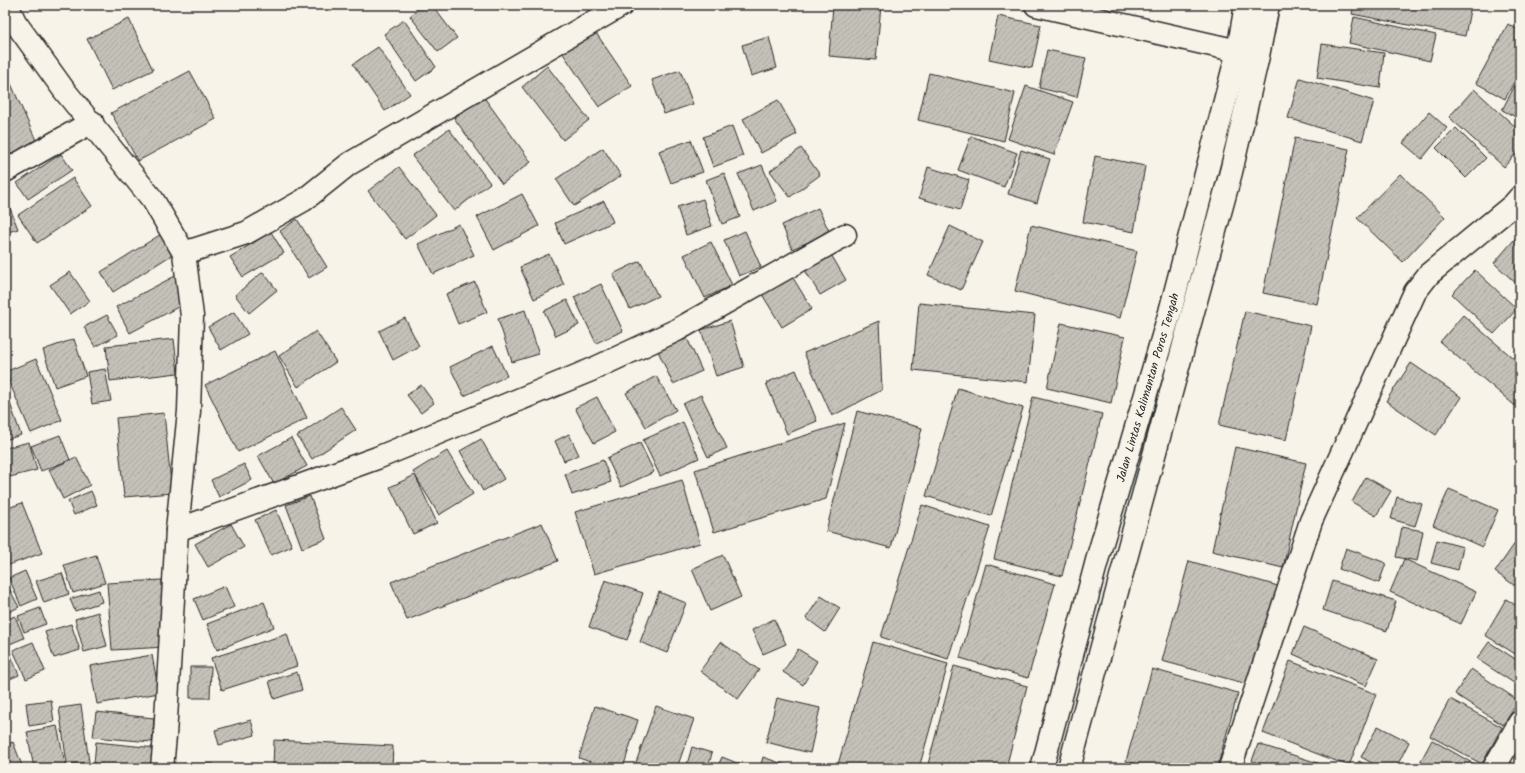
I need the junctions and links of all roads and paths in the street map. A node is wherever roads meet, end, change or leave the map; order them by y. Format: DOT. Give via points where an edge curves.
graph roads {
  1 [pos="7,5"];
  2 [pos="622,5"];
  3 [pos="1036,5"];
  4 [pos="1246,5"];
  5 [pos="1268,5"];
  6 [pos="1238,51"];
  7 [pos="92,122"];
  8 [pos="5,171"];
  9 [pos="1520,197"];
  10 [pos="844,234"];
  11 [pos="184,253"];
  12 [pos="177,530"];
  13 [pos="1520,722"];
  14 [pos="162,768"];
  15 [pos="1042,768"];
  16 [pos="1069,768"];
  17 [pos="1230,768"];
  18 [pos="1494,768"];
  1 -- 7 [label="street" via="15,22 64,90"];
  2 -- 11 [label="street" via="349,164 304,200 246,233"];
  3 -- 6 [label="street"];
  4 -- 6 [label="street, Jalan Lintas Kalimantan Poros Tengah"];
  5 -- 16 [label="street, Jalan Lintas Kalimantan Poros Tengah" via="1231,172"];
  6 -- 15 [label="street, Jalan Lintas Kalimantan Poros Tengah" via="1170,312 1099,553"];
  7 -- 8 [label="street"];
  7 -- 11 [label="street" via="154,200"];
  9 -- 17 [label="street" via="1429,274 1415,292 1311,521"];
  10 -- 12 [label="street" via="677,330 591,370 377,458"];
  11 -- 12 [label="street" via="192,316 189,411"];
  12 -- 14 [label="street"];
  13 -- 18 [label="street"];
}
